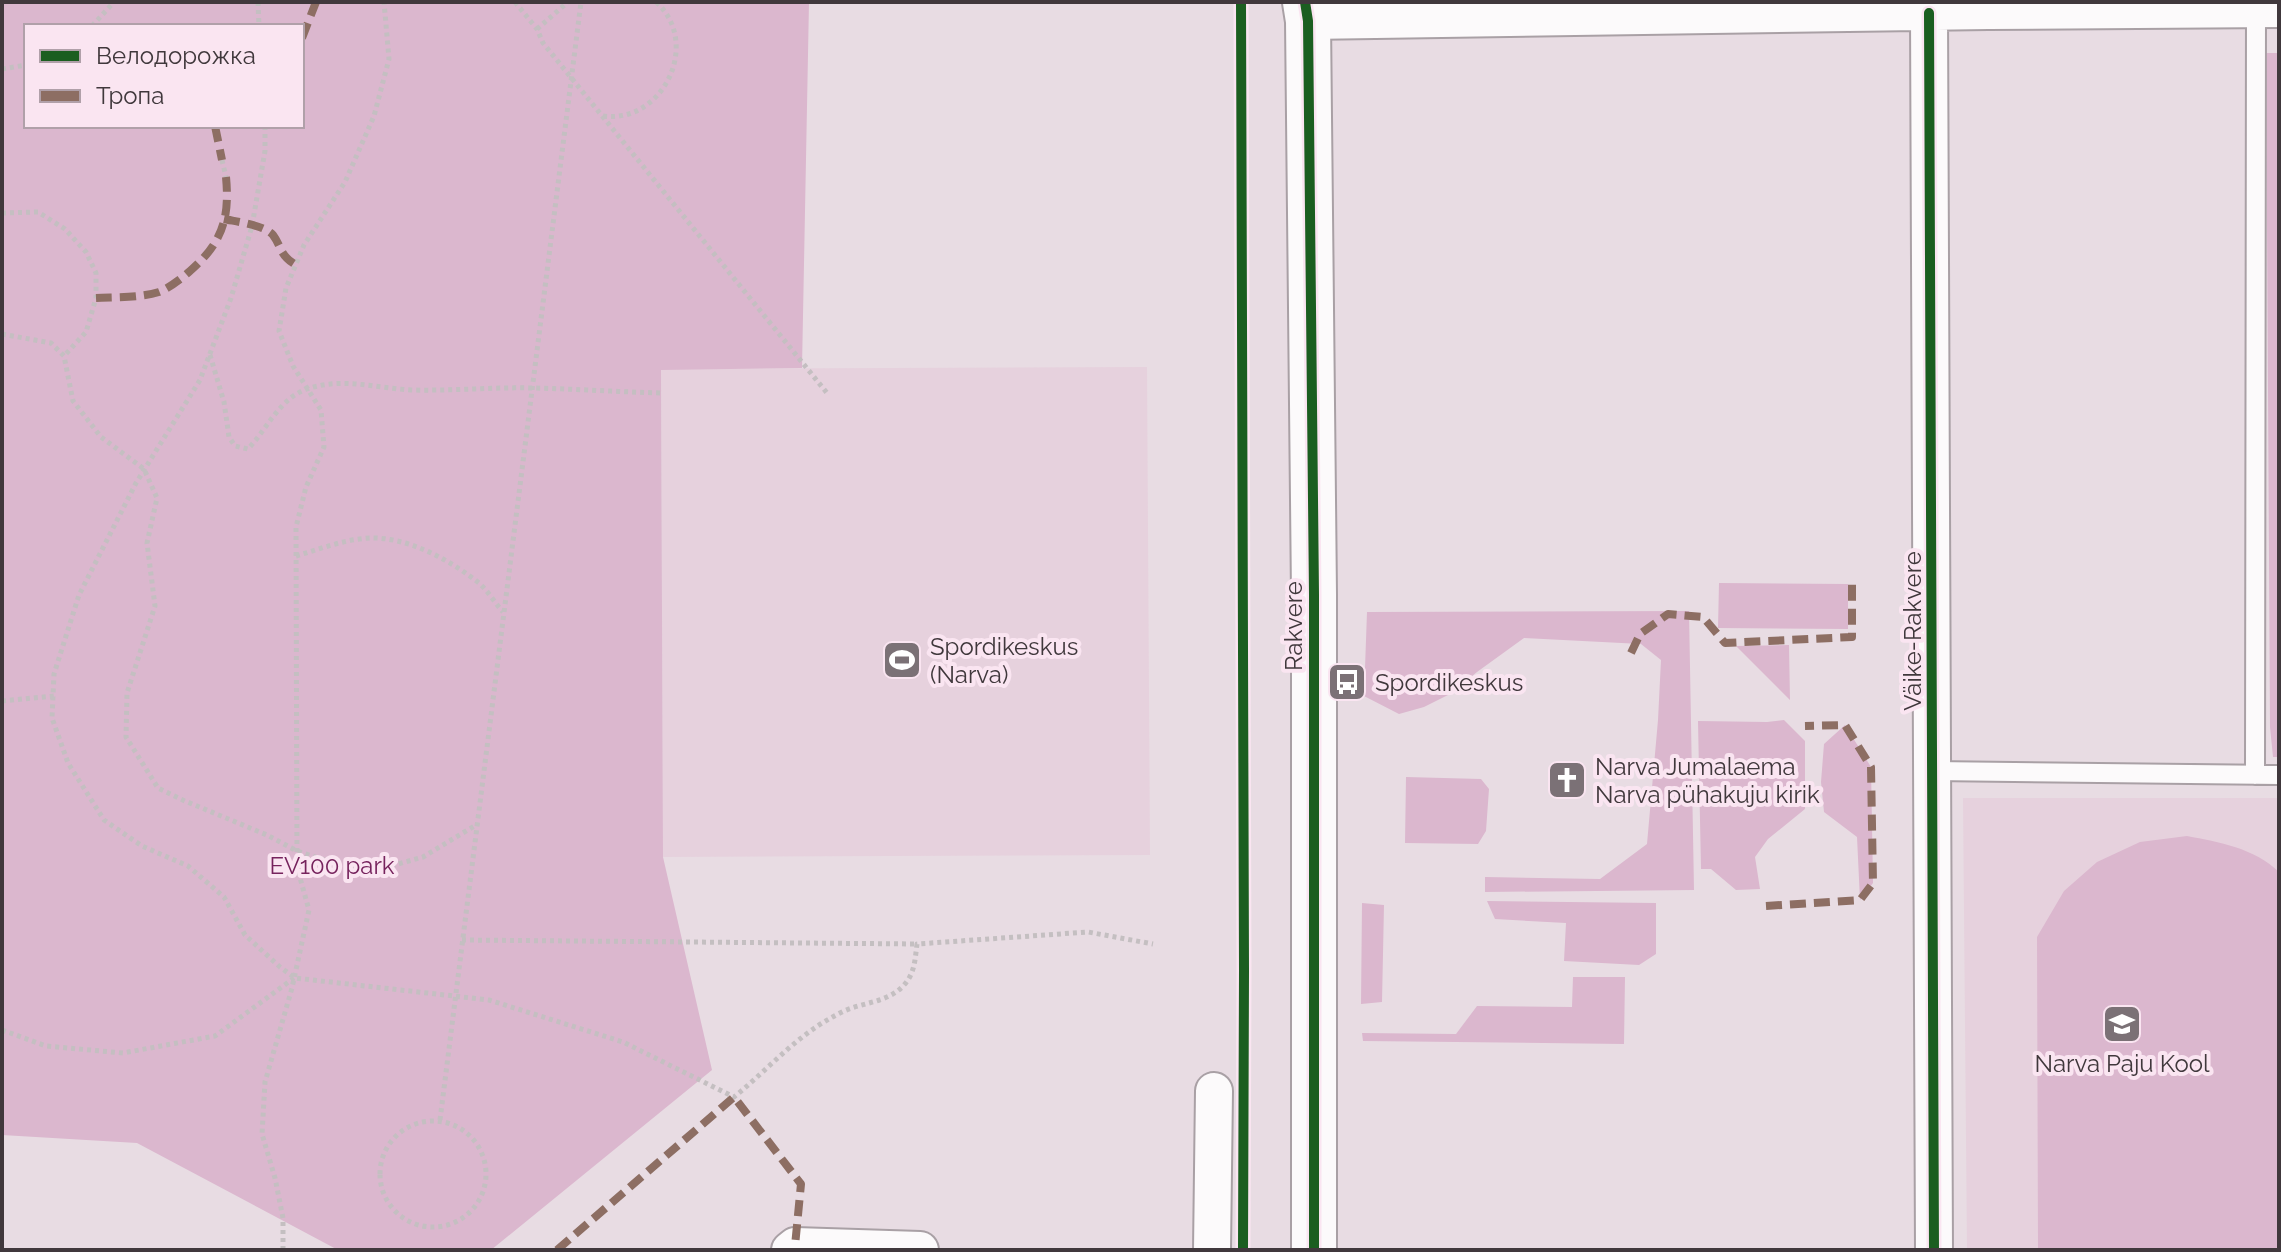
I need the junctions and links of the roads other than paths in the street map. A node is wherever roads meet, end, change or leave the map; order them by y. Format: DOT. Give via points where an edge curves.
graph roads {
  1 [pos="2268,9"];
  2 [pos="1306,11"];
  3 [pos="1929,13"];
  4 [pos="1933,771"];
  5 [pos="2255,775"];
  6 [pos="2279,775"];
  7 [pos="1214,1091"];
  8 [pos="790,1250"];
  9 [pos="920,1250"];
  10 [pos="1212,1250"];
  11 [pos="1314,1250"];
  12 [pos="1934,1250"];
  1 -- 3 [label="street"];
  1 -- 5 [label="lane"];
  2 -- 3 [label="street"];
  2 -- 11 [label="street, Rakvere" via="1314,595"];
  3 -- 4 [label="street, Väike-Rakvere"];
  4 -- 5 [label="lane"];
  4 -- 12 [label="street, Väike-Rakvere"];
  5 -- 6 [label="lane"];
  7 -- 10 [label="street"];
  8 -- 9 [label="street"];
}
